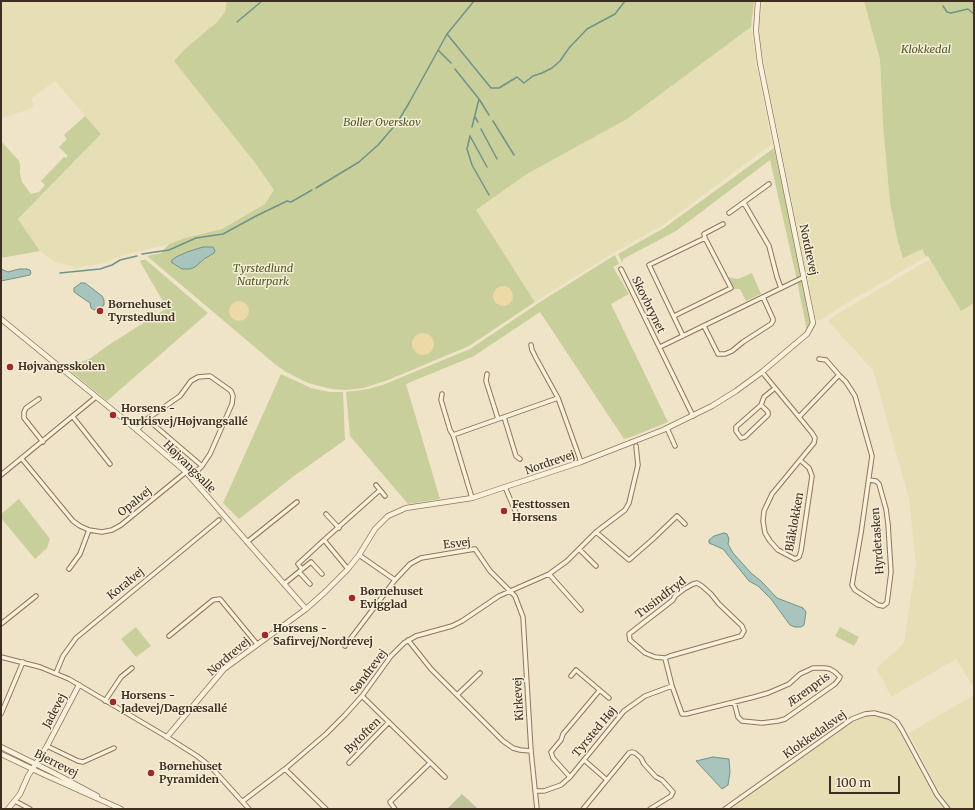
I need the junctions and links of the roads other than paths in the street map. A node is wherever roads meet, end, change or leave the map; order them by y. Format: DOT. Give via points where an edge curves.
graph roads {
  1 [pos="758,1"];
  2 [pos="769,184"];
  3 [pos="744,203"];
  4 [pos="730,213"];
  5 [pos="723,224"];
  6 [pos="705,238"];
  7 [pos="621,269"];
  8 [pos="804,277"];
  9 [pos="781,288"];
  10 [pos="763,297"];
  11 [pos="674,316"];
  12 [pos="1,319"];
  13 [pos="704,326"];
  14 [pos="683,336"];
  15 [pos="531,345"];
  16 [pos="660,347"];
  17 [pos="819,359"];
  18 [pos="762,372"];
  19 [pos="487,374"];
  20 [pos="839,375"];
  21 [pos="775,388"];
  22 [pos="442,394"];
  23 [pos="96,397"];
  24 [pos="558,398"];
  25 [pos="39,399"];
  26 [pos="761,405"];
  27 [pos="693,416"];
  28 [pos="73,417"];
  29 [pos="504,417"];
  30 [pos="799,417"];
  31 [pos="147,419"];
  32 [pos="498,419"];
  33 [pos="667,428"];
  34 [pos="137,430"];
  35 [pos="453,435"];
  36 [pos="43,442"];
  37 [pos="636,446"];
  38 [pos="675,446"];
  39 [pos="22,459"];
  40 [pos="520,459"];
  41 [pos="800,460"];
  42 [pos="581,462"];
  43 [pos="110,464"];
  44 [pos="202,466"];
  45 [pos="186,472"];
  46 [pos="1,475"];
  47 [pos="191,477"];
  48 [pos="869,480"];
  49 [pos="376,485"];
  50 [pos="505,487"];
  51 [pos="380,490"];
  52 [pos="385,496"];
  53 [pos="472,498"];
  54 [pos="297,502"];
  55 [pos="326,514"];
  56 [pos="219,520"];
  57 [pos="519,520"];
  58 [pos="685,524"];
  59 [pos="339,528"];
  60 [pos="89,530"];
  61 [pos="596,532"];
  62 [pos="324,540"];
  63 [pos="247,542"];
  64 [pos="579,549"];
  65 [pos="359,555"];
  66 [pos="596,566"];
  67 [pos="348,568"];
  68 [pos="69,569"];
  69 [pos="301,570"];
  70 [pos="322,574"];
  71 [pos="550,574"];
  72 [pos="395,580"];
  73 [pos="284,584"];
  74 [pos="310,584"];
  75 [pos="511,591"];
  76 [pos="36,596"];
  77 [pos="306,609"];
  78 [pos="581,610"];
  79 [pos="1,624"];
  80 [pos="169,636"];
  81 [pos="408,640"];
  82 [pos="257,644"];
  83 [pos="344,646"];
  84 [pos="1,657"];
  85 [pos="665,658"];
  86 [pos="23,662"];
  87 [pos="132,668"];
  88 [pos="56,673"];
  89 [pos="480,673"];
  90 [pos="571,676"];
  91 [pos="79,685"];
  92 [pos="672,686"];
  93 [pos="599,691"];
  94 [pos="457,695"];
  95 [pos="362,696"];
  96 [pos="609,698"];
  97 [pos="105,701"];
  98 [pos="734,702"];
  99 [pos="1,714"];
  100 [pos="389,722"];
  101 [pos="167,738"];
  102 [pos="47,746"];
  103 [pos="1,747"];
  104 [pos="114,748"];
  105 [pos="531,751"];
  106 [pos="1,754"];
  107 [pos="584,760"];
  108 [pos="349,763"];
  109 [pos="430,763"];
  110 [pos="36,764"];
  111 [pos="285,769"];
  112 [pos="32,770"];
  113 [pos="570,777"];
  114 [pos="445,778"];
  115 [pos="607,780"];
  116 [pos="535,791"];
  117 [pos="101,799"];
  118 [pos="15,801"];
  119 [pos="243,801"];
  120 [pos="8,809"];
  121 [pos="30,809"];
  122 [pos="121,809"];
  123 [pos="249,809"];
  124 [pos="326,809"];
  125 [pos="395,809"];
  126 [pos="537,809"];
  127 [pos="583,809"];
  128 [pos="650,809"];
  129 [pos="725,809"];
  130 [pos="948,809"];
  1 -- 8 [label="street, Nordrevej" via="756,31 760,63"];
  2 -- 3 [label="street"];
  3 -- 4 [label="street"];
  3 -- 9 [label="street" via="769,246"];
  5 -- 6 [label="street, Skovbrynet" via="704,234"];
  6 -- 11 [label="street, Skovbrynet" via="649,265"];
  6 -- 11 [label="street, Skovbrynet" via="731,288"];
  7 -- 16 [label="street, Skovbrynet"];
  8 -- 9 [label="street, Skovbrynet"];
  8 -- 18 [label="street, Nordrevej" via="813,323 811,328"];
  9 -- 10 [label="street, Skovbrynet"];
  10 -- 13 [label="street, Skovbrynet"];
  10 -- 13 [label="street" via="773,319 772,324 732,351 718,354"];
  11 -- 14 [label="street, Skovbrynet"];
  12 -- 23 [label="street, Højvangsalle"];
  13 -- 14 [label="street, Skovbrynet"];
  14 -- 16 [label="street, Skovbrynet"];
  15 -- 24 [label="street"];
  16 -- 27 [label="street, Skovbrynet"];
  17 -- 20 [label="street, Hyrdetasken" via="826,360"];
  18 -- 21 [label="street"];
  18 -- 27 [label="street, Nordrevej" via="736,391"];
  19 -- 32 [label="street" via="486,381"];
  20 -- 30 [label="street"];
  20 -- 48 [label="street, Hyrdetasken" via="855,396 872,456"];
  21 -- 26 [label="street" via="764,397"];
  21 -- 30 [label="street"];
  22 -- 35 [label="street" via="441,400"];
  23 -- 28 [label="street"];
  23 -- 34 [label="street, Højvangsalle"];
  24 -- 29 [label="street"];
  24 -- 42 [label="street"];
  25 -- 36 [label="street" via="26,408 24,418"];
  26 -- 26 [label="street" via="736,427 741,438 768,415"];
  27 -- 33 [label="street, Nordrevej"];
  28 -- 36 [label="street"];
  28 -- 43 [label="street"];
  29 -- 32 [label="street"];
  29 -- 40 [label="street" via="516,456"];
  30 -- 41 [label="street, Blåklokken" via="815,438"];
  31 -- 34 [label="street"];
  31 -- 44 [label="street"];
  31 -- 44 [label="street" via="180,396 191,381 198,377 210,376 231,391 232,404"];
  32 -- 35 [label="street"];
  33 -- 38 [label="street"];
  33 -- 42 [label="street, Nordrevej"];
  34 -- 45 [label="street, Højvangsalle"];
  35 -- 53 [label="street"];
  36 -- 39 [label="street"];
  37 -- 61 [label="street, Søndrevej" via="638,465 629,503 625,510"];
  39 -- 46 [label="street"];
  39 -- 60 [label="street" via="73,520"];
  41 -- 41 [label="street, Blåklokken" via="809,468 812,476 799,557 795,559 778,550 770,541 765,533 763,521 764,511 772,494"];
  42 -- 50 [label="street, Nordrevej"];
  44 -- 47 [label="street"];
  45 -- 47 [label="street, Højvangsalle"];
  45 -- 60 [label="street, Opalvej" via="121,525 102,532"];
  47 -- 63 [label="street, Højvangsalle"];
  48 -- 48 [label="street, Hyrdetasken" via="852,585 855,590 883,606 886,603 891,572 888,524 879,484"];
  49 -- 51 [label="street"];
  50 -- 53 [label="street, Nordrevej"];
  50 -- 57 [label="street"];
  51 -- 52 [label="street"];
  51 -- 59 [label="street"];
  53 -- 65 [label="street, Nordrevej" via="397,511 381,521"];
  54 -- 63 [label="street"];
  55 -- 59 [label="street"];
  56 -- 88 [label="street, Koralvej" via="76,638 63,656"];
  58 -- 61 [label="street" via="677,516 629,560"];
  59 -- 62 [label="street"];
  60 -- 68 [label="street" via="80,554"];
  61 -- 64 [label="street, Søndrevej"];
  62 -- 67 [label="street"];
  62 -- 69 [label="street" via="298,564"];
  63 -- 73 [label="street, Højvangsalle"];
  64 -- 66 [label="street"];
  64 -- 71 [label="street, Søndrevej"];
  65 -- 67 [label="street, Nordrevej"];
  65 -- 72 [label="street"];
  67 -- 77 [label="street, Nordrevej"];
  69 -- 70 [label="street" via="311,562"];
  69 -- 73 [label="street"];
  69 -- 74 [label="street"];
  71 -- 75 [label="street, Søndrevej"];
  71 -- 78 [label="street"];
  72 -- 75 [label="street, Esvej" via="410,564 421,558 475,549 490,571"];
  72 -- 83 [label="street, Esvej"];
  73 -- 77 [label="street, Højvangsalle"];
  75 -- 81 [label="street, Søndrevej" via="498,596 452,626"];
  75 -- 105 [label="street, Kirkevej" via="523,617"];
  76 -- 79 [label="street"];
  77 -- 82 [label="street, Nordrevej"];
  80 -- 82 [label="street" via="214,600 220,600"];
  81 -- 94 [label="street" via="431,669"];
  81 -- 95 [label="street, Søndrevej" via="391,656"];
  82 -- 101 [label="street, Nordrevej" via="224,669"];
  84 -- 86 [label="street"];
  85 -- 85 [label="street, Tusindfryd" via="741,636 744,629 702,586 693,584 629,634 630,640 645,653"];
  85 -- 92 [label="street"];
  86 -- 88 [label="street"];
  86 -- 99 [label="street"];
  87 -- 97 [label="street" via="121,677"];
  88 -- 91 [label="street"];
  89 -- 94 [label="street"];
  90 -- 93 [label="street" via="576,670"];
  91 -- 97 [label="street"];
  91 -- 102 [label="street, Jadevej"];
  92 -- 98 [label="street, Ærenpris" via="680,712 683,714"];
  92 -- 107 [label="street, Tyrsted Høj" via="645,696 624,711"];
  93 -- 96 [label="street"];
  93 -- 113 [label="street" via="551,752 553,758"];
  94 -- 105 [label="street" via="503,741 513,748"];
  95 -- 100 [label="street, Bytoften"];
  95 -- 111 [label="street, Søndrevej" via="326,734"];
  97 -- 101 [label="street"];
  98 -- 98 [label="street, Ærenpris" via="738,717 742,721 778,722 835,684 840,677 830,669 813,668 780,688"];
  100 -- 108 [label="street, Bytoften"];
  100 -- 109 [label="street, Bytoften"];
  101 -- 119 [label="street" via="207,764"];
  102 -- 104 [label="street" via="83,762"];
  102 -- 110 [label="street, Jadevej"];
  103 -- 110 [label="street, Bjerrevej"];
  105 -- 116 [label="street, Kirkevej"];
  106 -- 112 [label="street, Bjerrevej"];
  107 -- 113 [label="street, Tyrsted Høj"];
  107 -- 115 [label="street"];
  109 -- 114 [label="street, Bytoften"];
  109 -- 125 [label="street" via="390,802"];
  110 -- 112 [label="street, Jadevej"];
  110 -- 117 [label="street, Bjerrevej"];
  111 -- 119 [label="street, Søndrevej"];
  111 -- 124 [label="street"];
  112 -- 117 [label="street, Bjerrevej"];
  112 -- 118 [label="street, Jadevej"];
  113 -- 116 [label="street, Tyrsted Høj" via="552,789"];
  115 -- 127 [label="street"];
  115 -- 128 [label="street" via="629,753 635,753 673,792 671,796"];
  116 -- 126 [label="street, Kirkevej"];
  117 -- 122 [label="street, Bjerrevej"];
  118 -- 120 [label="street, Jadevej"];
  118 -- 121 [label="street"];
  119 -- 123 [label="street"];
  129 -- 130 [label="street, Klokkedalsvej" via="852,720 874,712 896,722 937,795"];
}
